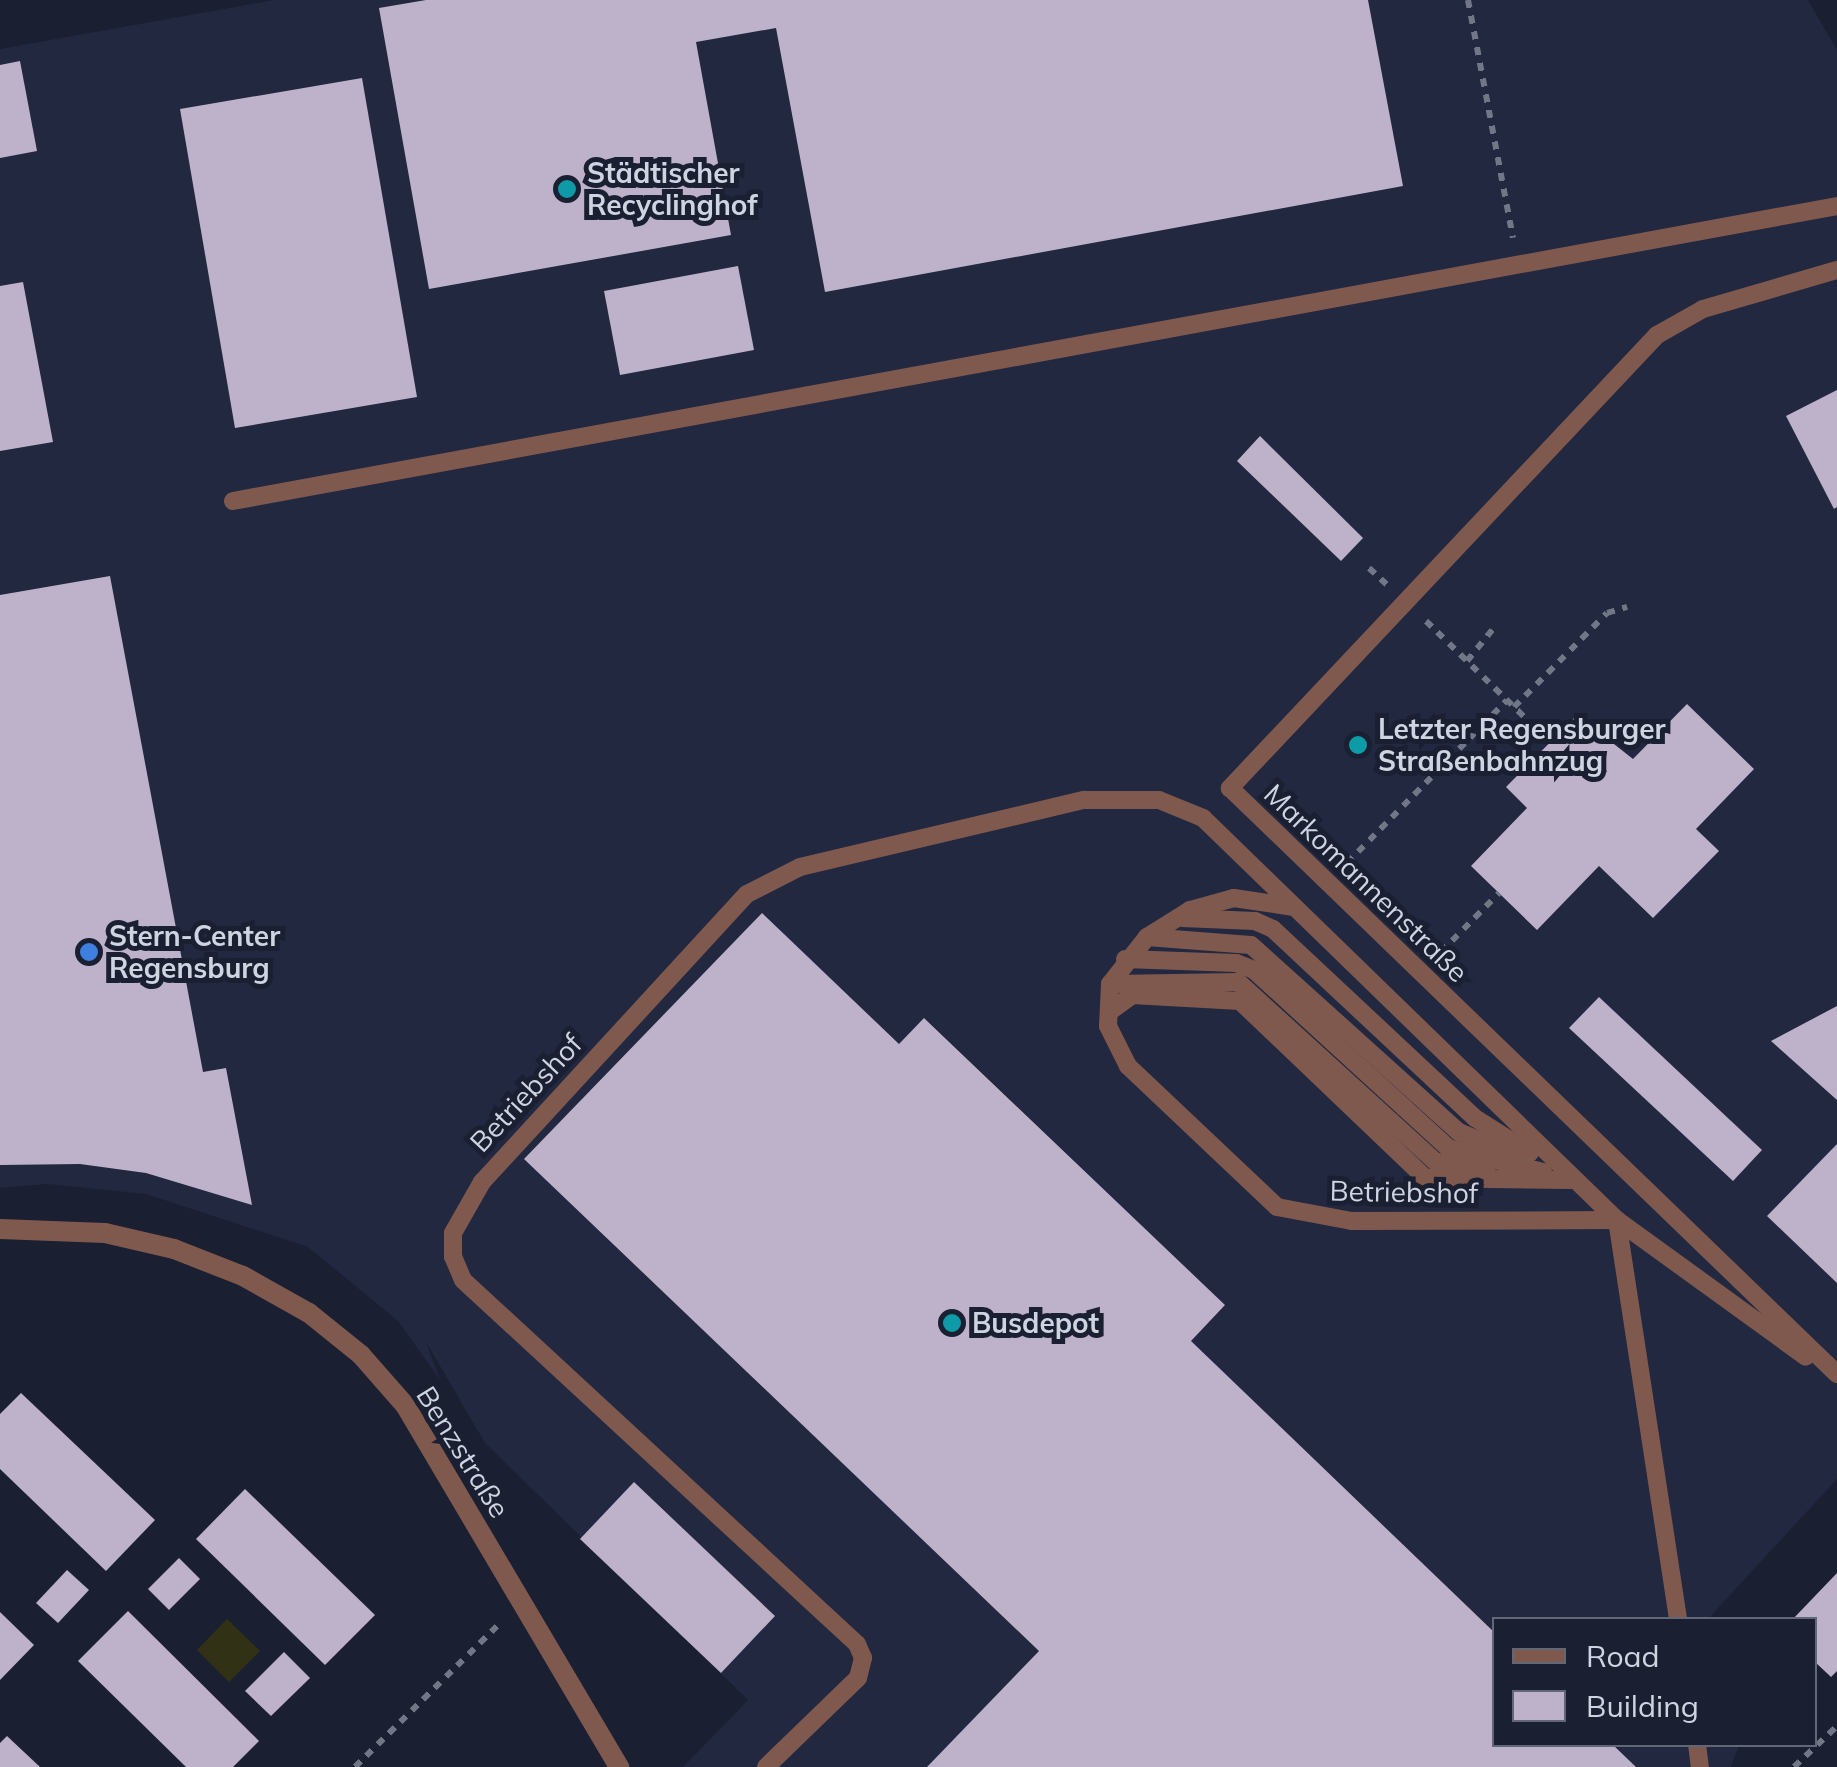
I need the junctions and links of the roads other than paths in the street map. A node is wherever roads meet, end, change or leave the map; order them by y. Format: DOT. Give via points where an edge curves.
graph roads {
  1 [pos="1837,206"];
  2 [pos="1837,270"];
  3 [pos="233,502"];
  4 [pos="1299,909"];
  5 [pos="1178,918"];
  6 [pos="1147,937"];
  7 [pos="1125,960"];
  8 [pos="1110,984"];
  9 [pos="1109,1012"];
  10 [pos="1572,1180"];
  11 [pos="1617,1220"];
  12 [pos="0,1229"];
  13 [pos="1837,1376"];
  14 [pos="1678,1617"];
  15 [pos="619,1767"];
  16 [pos="766,1767"];
  1 -- 3 [label="lane"];
  2 -- 13 [label="lane, Markomannenstraße" via="1703,308 1657,335 1230,788"];
  4 -- 5 [label="lane, Betriebshof" via="1234,898"];
  4 -- 10 [label="lane, Betriebshof"];
  4 -- 16 [label="lane, Betriebshof" via="1202,818 1159,800 1125,797 1084,800 774,876 748,894 463,1210 453,1257 463,1280 857,1644 863,1658 858,1678"];
  5 -- 6 [label="lane, Betriebshof"];
  5 -- 10 [label="lane, Betriebshof" via="1254,920 1273,930 1475,1118"];
  6 -- 7 [label="lane, Betriebshof"];
  6 -- 10 [label="lane, Betriebshof" via="1252,945 1459,1132"];
  7 -- 8 [label="lane, Betriebshof"];
  7 -- 10 [label="lane, Betriebshof" via="1236,963 1254,970 1448,1148"];
  8 -- 9 [label="lane, Betriebshof"];
  8 -- 10 [label="lane, Betriebshof" via="1238,982 1436,1162"];
  9 -- 10 [label="lane, Betriebshof" via="1132,995 1240,1001 1425,1178"];
  9 -- 11 [label="lane, Betriebshof" via="1108,1026 1128,1066 1278,1207 1352,1221"];
  10 -- 11 [label="lane, Betriebshof"];
  11 -- 13 [label="lane, Betriebshof"];
  11 -- 14 [label="lane"];
  12 -- 15 [label="street, Benzstraße" via="105,1233 174,1249 309,1312 361,1355 405,1404"];
}
